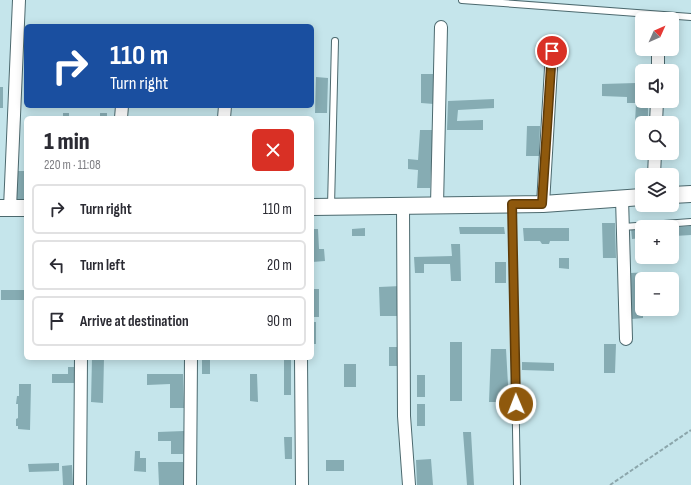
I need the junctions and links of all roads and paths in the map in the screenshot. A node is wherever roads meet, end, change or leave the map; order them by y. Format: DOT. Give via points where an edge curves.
graph roads {
  1 [pos="19,0"];
  2 [pos="462,0"];
  3 [pos="691,17"];
  4 [pos="440,27"];
  5 [pos="335,42"];
  6 [pos="552,51"];
  7 [pos="691,194"];
  8 [pos="679,195"];
  9 [pos="635,197"];
  10 [pos="622,198"];
  11 [pos="512,204"];
  12 [pos="542,204"];
  13 [pos="437,205"];
  14 [pos="331,206"];
  15 [pos="403,206"];
  16 [pos="314,207"];
  17 [pos="12,208"];
  18 [pos="691,222"];
  19 [pos="623,228"];
  20 [pos="626,339"];
  21 [pos="81,360"];
  22 [pos="191,360"];
  23 [pos="301,360"];
  24 [pos="691,430"];
  25 [pos="80,485"];
  26 [pos="190,485"];
  27 [pos="302,485"];
  28 [pos="409,485"];
  29 [pos="517,485"];
  30 [pos="610,485"];
  1 -- 17 [label="street"];
  2 -- 3 [label="lane"];
  4 -- 13 [label="street"];
  5 -- 14 [label="lane"];
  6 -- 12 [label="street"];
  7 -- 8 [label="street"];
  9 -- 10 [label="street"];
  10 -- 12 [label="street"];
  10 -- 19 [label="street"];
  11 -- 12 [label="street"];
  11 -- 13 [label="street"];
  11 -- 29 [label="lane"];
  13 -- 15 [label="street"];
  14 -- 15 [label="street"];
  14 -- 16 [label="street"];
  15 -- 28 [label="street" via="404,416"];
  18 -- 19 [label="lane"];
  19 -- 20 [label="street"];
  21 -- 25 [label="street"];
  22 -- 26 [label="street"];
  23 -- 27 [label="street"];
  24 -- 30 [label="path"];
}
